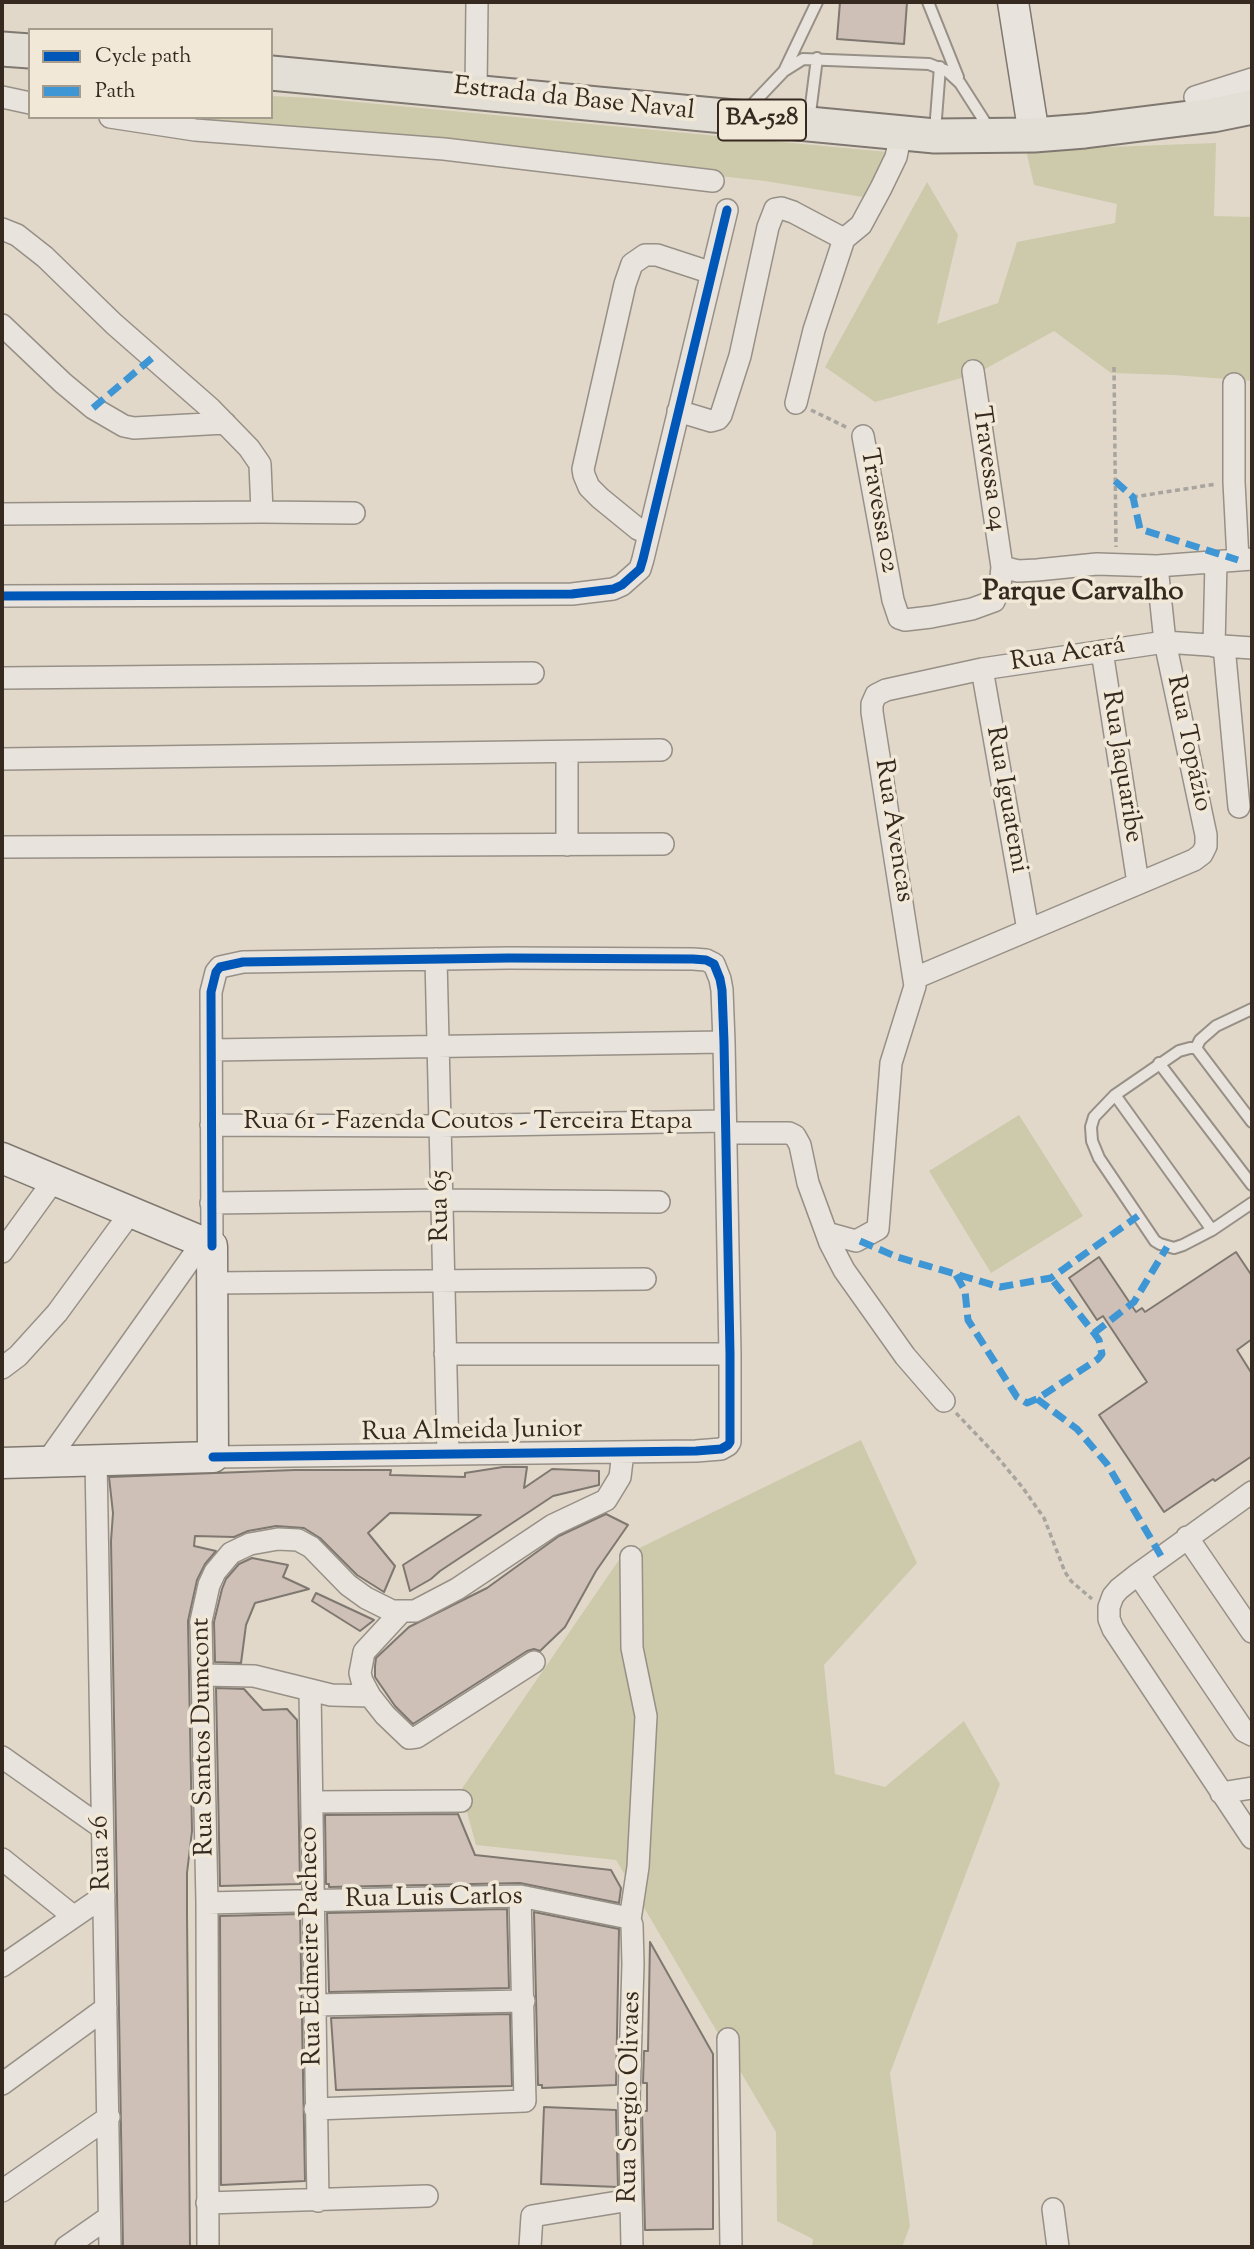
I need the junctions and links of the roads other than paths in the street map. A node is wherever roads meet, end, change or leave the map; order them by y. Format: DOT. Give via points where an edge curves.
graph roads {
  1 [pos="477,2"];
  2 [pos="817,2"];
  3 [pos="928,2"];
  4 [pos="1013,2"];
  5 [pos="2,49"];
  6 [pos="28,51"];
  7 [pos="817,58"];
  8 [pos="940,67"];
  9 [pos="784,71"];
  10 [pos="273,73"];
  11 [pos="1252,79"];
  12 [pos="960,83"];
  13 [pos="477,91"];
  14 [pos="2,97"];
  15 [pos="1195,97"];
  16 [pos="28,103"];
  17 [pos="1252,107"];
  18 [pos="740,117"];
  19 [pos="123,119"];
  20 [pos="809,124"];
  21 [pos="1131,126"];
  22 [pos="901,134"];
  23 [pos="1034,135"];
  24 [pos="935,136"];
  25 [pos="993,136"];
  26 [pos="713,181"];
  27 [pos="727,210"];
  28 [pos="2,229"];
  29 [pos="844,239"];
  30 [pos="712,274"];
  31 [pos="2,325"];
  32 [pos="973,371"];
  33 [pos="1234,384"];
  34 [pos="796,403"];
  35 [pos="678,411"];
  36 [pos="225,423"];
  37 [pos="863,436"];
  38 [pos="262,512"];
  39 [pos="354,513"];
  40 [pos="2,514"];
  41 [pos="649,534"];
  42 [pos="1245,559"];
  43 [pos="1216,562"];
  44 [pos="1157,566"];
  45 [pos="1002,568"];
  46 [pos="2,596"];
  47 [pos="1165,642"];
  48 [pos="1219,646"];
  49 [pos="1252,648"];
  50 [pos="1102,651"];
  51 [pos="982,669"];
  52 [pos="533,673"];
  53 [pos="2,678"];
  54 [pos="886,690"];
  55 [pos="661,750"];
  56 [pos="567,752"];
  57 [pos="2,759"];
  58 [pos="1239,807"];
  59 [pos="663,844"];
  60 [pos="567,845"];
  61 [pos="2,847"];
  62 [pos="1138,883"];
  63 [pos="1028,930"];
  64 [pos="436,959"];
  65 [pos="915,978"];
  66 [pos="1252,1009"];
  67 [pos="724,1042"];
  68 [pos="438,1046"];
  69 [pos="1196,1048"];
  70 [pos="212,1050"];
  71 [pos="1159,1063"];
  72 [pos="1115,1095"];
  73 [pos="1252,1122"];
  74 [pos="211,1125"];
  75 [pos="440,1126"];
  76 [pos="726,1127"];
  77 [pos="2,1158"];
  78 [pos="54,1180"];
  79 [pos="1252,1185"];
  80 [pos="442,1200"];
  81 [pos="659,1202"];
  82 [pos="211,1203"];
  83 [pos="1252,1203"];
  84 [pos="131,1212"];
  85 [pos="1212,1230"];
  86 [pos="827,1233"];
  87 [pos="207,1245"];
  88 [pos="2,1252"];
  89 [pos="645,1279"];
  90 [pos="444,1280"];
  91 [pos="212,1283"];
  92 [pos="445,1354"];
  93 [pos="730,1354"];
  94 [pos="2,1368"];
  95 [pos="944,1401"];
  96 [pos="623,1451"];
  97 [pos="448,1454"];
  98 [pos="213,1457"];
  99 [pos="48,1460"];
  100 [pos="96,1460"];
  101 [pos="2,1463"];
  102 [pos="1252,1493"];
  103 [pos="1187,1537"];
  104 [pos="631,1557"];
  105 [pos="1138,1574"];
  106 [pos="401,1612"];
  107 [pos="1252,1632"];
  108 [pos="534,1662"];
  109 [pos="202,1675"];
  110 [pos="310,1690"];
  111 [pos="370,1696"];
  112 [pos="1252,1735"];
  113 [pos="2,1757"];
  114 [pos="1252,1788"];
  115 [pos="1221,1793"];
  116 [pos="461,1801"];
  117 [pos="312,1802"];
  118 [pos="101,1827"];
  119 [pos="1252,1838"];
  120 [pos="2,1859"];
  121 [pos="104,1896"];
  122 [pos="520,1896"];
  123 [pos="313,1902"];
  124 [pos="207,1903"];
  125 [pos="73,1916"];
  126 [pos="630,1920"];
  127 [pos="4,1961"];
  128 [pos="524,2001"];
  129 [pos="314,2005"];
  130 [pos="106,2008"];
  131 [pos="728,2039"];
  132 [pos="2,2084"];
  133 [pos="315,2109"];
  134 [pos="108,2117"];
  135 [pos="2,2190"];
  136 [pos="427,2196"];
  137 [pos="630,2200"];
  138 [pos="318,2201"];
  139 [pos="207,2203"];
  140 [pos="1053,2209"];
  141 [pos="109,2217"];
  142 [pos="66,2247"];
  143 [pos="110,2247"];
  144 [pos="208,2247"];
  145 [pos="530,2247"];
  146 [pos="632,2247"];
  147 [pos="732,2247"];
  148 [pos="1058,2247"];
  1 -- 13 [label="street"];
  2 -- 9 [label="lane"];
  3 -- 12 [label="lane"];
  4 -- 23 [label="main road"];
  5 -- 6 [label="main road"];
  7 -- 8 [label="lane"];
  7 -- 9 [label="lane" via="803,59"];
  7 -- 20 [label="lane"];
  8 -- 12 [label="lane"];
  8 -- 24 [label="lane"];
  9 -- 18 [label="lane"];
  10 -- 13 [label="main road, Estrada da Base Naval / BA-528"];
  11 -- 15 [label="street"];
  12 -- 25 [label="lane"];
  13 -- 18 [label="main road, Estrada da Base Naval / BA-528"];
  14 -- 16 [label="street"];
  15 -- 21 [label="main road"];
  17 -- 21 [label="main road, Estrada da Base Naval / BA-528"];
  18 -- 20 [label="main road, Estrada da Base Naval / BA-528"];
  19 -- 26 [label="street" via="195,130 444,149"];
  20 -- 22 [label="main road, Estrada da Base Naval / BA-528"];
  21 -- 23 [label="main road, Estrada da Base Naval / BA-528"];
  22 -- 24 [label="main road, Estrada da Base Naval / BA-528"];
  22 -- 29 [label="street" via="896,157 876,198 861,225"];
  23 -- 25 [label="main road, Estrada da Base Naval / BA-528"];
  24 -- 25 [label="main road, Estrada da Base Naval / BA-528"];
  27 -- 30 [label="street"];
  28 -- 36 [label="street" via="45,257"];
  29 -- 34 [label="street"];
  29 -- 35 [label="street" via="793,212 775,209 721,415 711,421"];
  30 -- 35 [label="street"];
  30 -- 41 [label="street" via="645,255 632,264 625,284 583,469 589,487 600,498"];
  31 -- 36 [label="street" via="93,408 124,426"];
  32 -- 45 [label="street, Travessa 04"];
  33 -- 42 [label="street" via="1234,482"];
  35 -- 41 [label="street"];
  36 -- 38 [label="street" via="259,461"];
  37 -- 45 [label="street, Travessa 02" via="899,618 931,617 994,601"];
  38 -- 39 [label="street"];
  38 -- 40 [label="street"];
  41 -- 46 [label="street" via="640,569 622,585 597,592"];
  42 -- 43 [label="street"];
  43 -- 44 [label="street"];
  43 -- 48 [label="street, Rua Topázio"];
  44 -- 45 [label="street"];
  44 -- 47 [label="street, Rua Topázio"];
  47 -- 48 [label="street, Rua Acará"];
  47 -- 50 [label="street, Rua Acará"];
  47 -- 62 [label="street, Rua Topázio" via="1206,846 1194,860"];
  48 -- 49 [label="street, Rua Acará"];
  48 -- 58 [label="street, Rua Topázio"];
  50 -- 51 [label="street, Rua Acará"];
  50 -- 62 [label="street, Rua Jaquaribe"];
  51 -- 54 [label="street, Rua Acará"];
  51 -- 63 [label="street, Rua Iguatemi"];
  52 -- 53 [label="street"];
  54 -- 65 [label="street, Rua Avencas" via="876,695 872,712"];
  55 -- 56 [label="street"];
  56 -- 57 [label="street"];
  56 -- 60 [label="street"];
  59 -- 60 [label="street"];
  60 -- 61 [label="street"];
  62 -- 63 [label="street"];
  63 -- 65 [label="street"];
  64 -- 67 [label="street" via="706,960 714,964 720,979"];
  64 -- 68 [label="street, Rua 65"];
  64 -- 70 [label="street" via="227,964 216,972 211,992"];
  65 -- 86 [label="street" via="891,1063 878,1229 856,1241"];
  66 -- 69 [label="lane" via="1216,1026"];
  67 -- 68 [label="street"];
  67 -- 76 [label="street"];
  68 -- 70 [label="street"];
  68 -- 75 [label="street, Rua 65"];
  69 -- 71 [label="lane" via="1179,1051"];
  69 -- 73 [label="lane"];
  70 -- 74 [label="street"];
  71 -- 72 [label="lane"];
  71 -- 79 [label="lane"];
  72 -- 85 [label="lane"];
  72 -- 85 [label="lane" via="1094,1117 1092,1141 1155,1241 1174,1248"];
  74 -- 75 [label="street, Rua 61 - Fazenda Coutos - Terceira Etapa"];
  74 -- 82 [label="street"];
  75 -- 76 [label="street, Rua 61 - Fazenda Coutos - Terceira Etapa"];
  75 -- 80 [label="street, Rua 65"];
  76 -- 86 [label="street, Rua 61 - Fazenda Coutos - Terceira Etapa" via="795,1136"];
  76 -- 93 [label="street"];
  77 -- 78 [label="main road"];
  78 -- 84 [label="main road"];
  78 -- 88 [label="street"];
  80 -- 81 [label="street"];
  80 -- 82 [label="street"];
  80 -- 90 [label="street, Rua 65"];
  82 -- 87 [label="street"];
  83 -- 85 [label="lane"];
  84 -- 87 [label="main road"];
  84 -- 94 [label="street" via="57,1313"];
  86 -- 95 [label="street" via="851,1283"];
  87 -- 91 [label="main road"];
  87 -- 99 [label="street"];
  89 -- 90 [label="street"];
  90 -- 91 [label="street"];
  90 -- 92 [label="street, Rua 65"];
  91 -- 98 [label="main road"];
  92 -- 93 [label="street"];
  92 -- 97 [label="street, Rua 65"];
  93 -- 96 [label="street, Rua Almeida Junior" via="730,1442 724,1448"];
  96 -- 97 [label="street, Rua Almeida Junior"];
  96 -- 106 [label="street" via="620,1477 606,1500 553,1525 444,1597 415,1611"];
  97 -- 98 [label="street, Rua Almeida Junior"];
  98 -- 100 [label="main road, Rua Almeida Junior"];
  99 -- 100 [label="main road, Rua Almeida Junior"];
  99 -- 101 [label="main road, Rua Almeida Junior"];
  100 -- 118 [label="street, Rua 26"];
  102 -- 103 [label="street"];
  103 -- 105 [label="street"];
  103 -- 107 [label="street"];
  104 -- 126 [label="street" via="632,1648 646,1716 638,1867"];
  105 -- 112 [label="street" via="1244,1731"];
  105 -- 115 [label="street" via="1113,1596 1113,1629"];
  106 -- 109 [label="street, Rua Santos Dumcont" via="366,1598 298,1540 250,1544 224,1559 209,1585 201,1621"];
  106 -- 111 [label="street" via="363,1652 360,1673"];
  108 -- 111 [label="street" via="412,1738 406,1737"];
  109 -- 110 [label="street" via="254,1676"];
  109 -- 124 [label="street, Rua Santos Dumcont"];
  110 -- 111 [label="street"];
  110 -- 117 [label="street, Rua Edmeire Pacheco"];
  113 -- 118 [label="street"];
  114 -- 115 [label="street"];
  115 -- 119 [label="street"];
  116 -- 117 [label="street"];
  117 -- 123 [label="street, Rua Edmeire Pacheco"];
  118 -- 121 [label="street, Rua 26"];
  120 -- 125 [label="street"];
  121 -- 125 [label="street"];
  121 -- 130 [label="street, Rua 26"];
  122 -- 123 [label="street, Rua Luis Carlos"];
  122 -- 126 [label="street, Rua Luis Carlos"];
  122 -- 128 [label="street"];
  123 -- 124 [label="street, Rua Luis Carlos"];
  123 -- 129 [label="street, Rua Edmeire Pacheco"];
  124 -- 139 [label="street, Rua Santos Dumcont"];
  125 -- 127 [label="street"];
  126 -- 137 [label="street, Rua Sergio Olivaes"];
  128 -- 129 [label="street"];
  128 -- 133 [label="street" via="524,2101"];
  129 -- 133 [label="street, Rua Edmeire Pacheco"];
  130 -- 132 [label="street"];
  130 -- 134 [label="street, Rua 26"];
  131 -- 147 [label="street"];
  133 -- 138 [label="street, Rua Edmeire Pacheco"];
  134 -- 135 [label="street"];
  134 -- 141 [label="street, Rua 26"];
  136 -- 138 [label="street"];
  137 -- 145 [label="street" via="531,2216"];
  137 -- 146 [label="street, Rua Sergio Olivaes"];
  138 -- 139 [label="street"];
  139 -- 144 [label="street, Rua Santos Dumcont"];
  140 -- 148 [label="street"];
  141 -- 142 [label="street"];
  141 -- 143 [label="street, Rua 26"];
}
